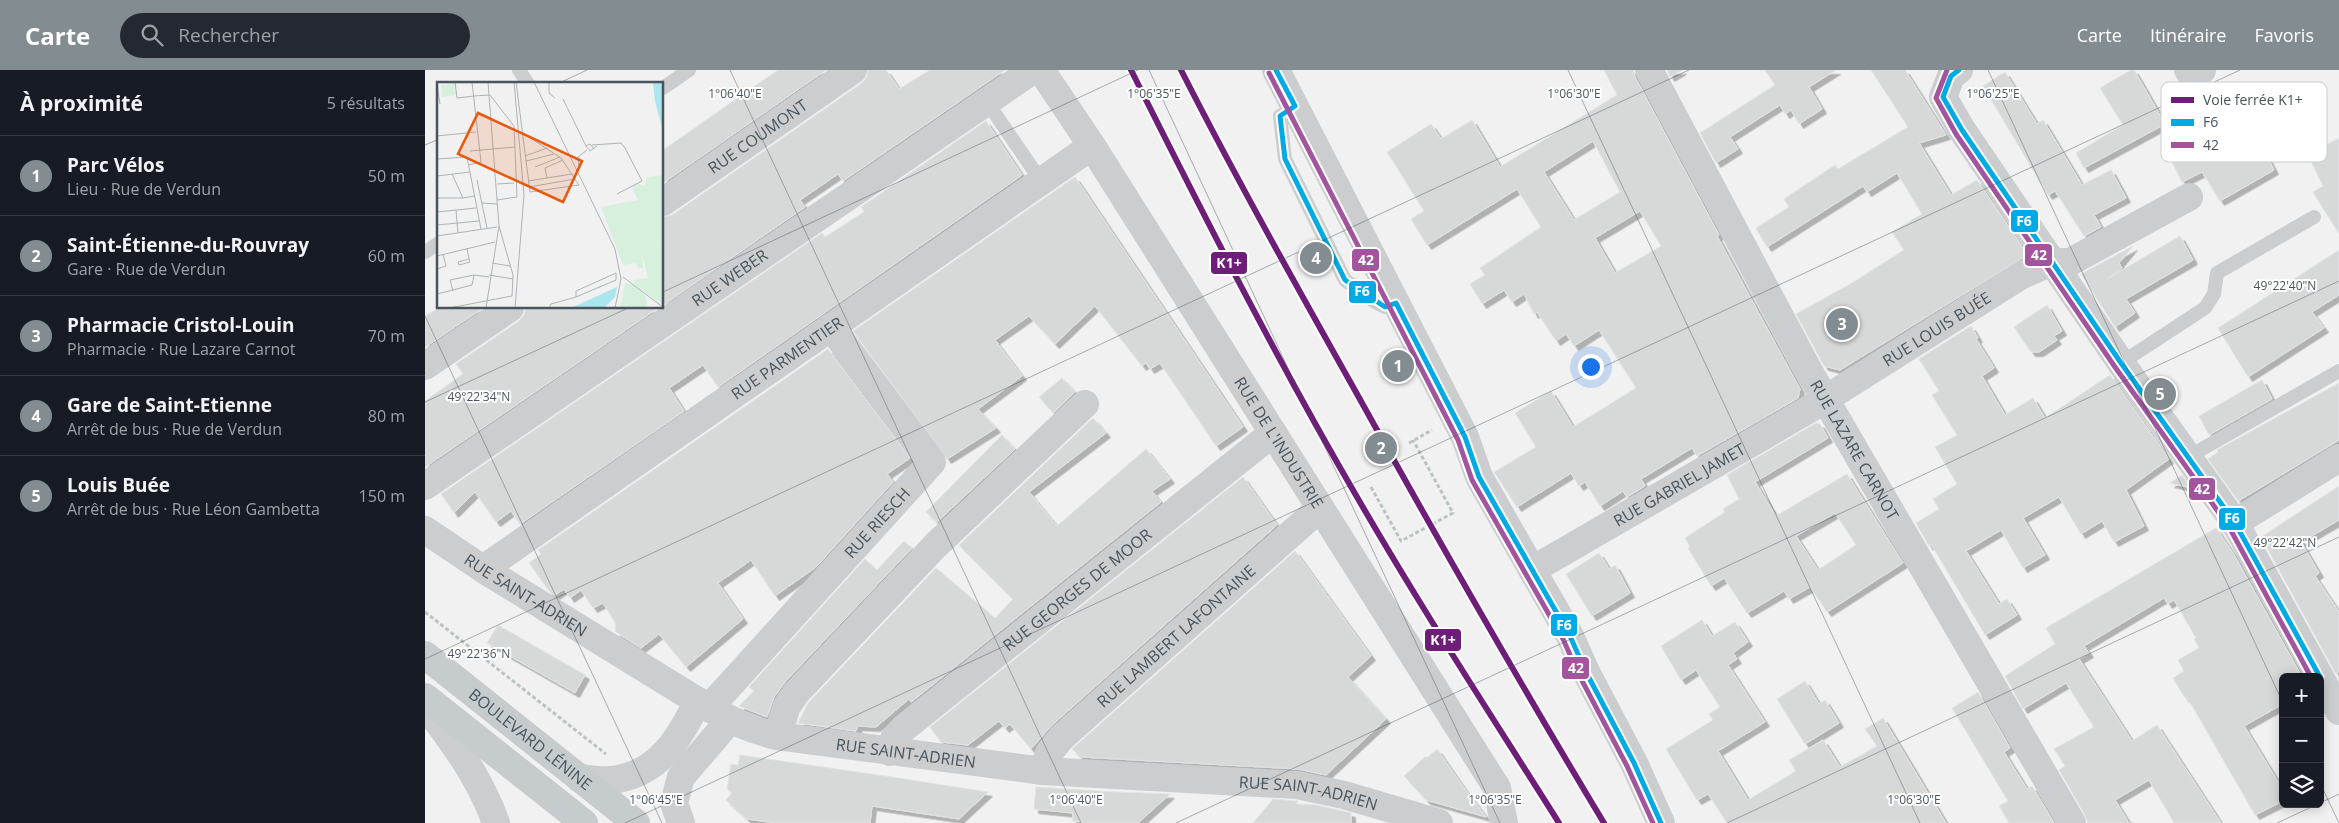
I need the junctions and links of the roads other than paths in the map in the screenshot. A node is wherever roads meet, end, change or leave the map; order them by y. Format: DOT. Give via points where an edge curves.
graph roads {
  1 [pos="519,70"];
  2 [pos="689,70"];
  3 [pos="853,70"];
  4 [pos="1033,70"];
  5 [pos="1041,70"];
  6 [pos="1276,70"];
  7 [pos="1649,70"];
  8 [pos="1959,70"];
  9 [pos="2188,70"];
  10 [pos="2202,70"];
  11 [pos="527,82"];
  12 [pos="664,87"];
  13 [pos="987,102"];
  14 [pos="1092,146"];
  15 [pos="1041,181"];
  16 [pos="2189,197"];
  17 [pos="664,201"];
  18 [pos="2313,217"];
  19 [pos="437,244"];
  20 [pos="425,252"];
  21 [pos="2052,262"];
  22 [pos="509,309"];
  23 [pos="831,328"];
  24 [pos="2121,362"];
  25 [pos="425,366"];
  26 [pos="2339,371"];
  27 [pos="1825,399"];
  28 [pos="1085,404"];
  29 [pos="1273,433"];
  30 [pos="2188,457"];
  31 [pos="2339,458"];
  32 [pos="425,486"];
  33 [pos="1320,508"];
  34 [pos="2235,523"];
  35 [pos="425,530"];
  36 [pos="483,569"];
  37 [pos="1532,570"];
  38 [pos="425,655"];
  39 [pos="2318,673"];
  40 [pos="2324,684"];
  41 [pos="425,696"];
  42 [pos="425,705"];
  43 [pos="712,710"];
  44 [pos="2339,711"];
  45 [pos="777,736"];
  46 [pos="890,752"];
  47 [pos="1043,771"];
  48 [pos="579,778"];
  49 [pos="496,823"];
  50 [pos="584,823"];
  51 [pos="636,823"];
  52 [pos="681,823"];
  53 [pos="1439,823"];
  54 [pos="1504,823"];
  55 [pos="1661,823"];
  56 [pos="2073,823"];
  1 -- 11 [label="lane"];
  2 -- 12 [label="lane"];
  3 -- 17 [label="street, RUE COUMONT"];
  4 -- 13 [label="street, RUE WEBER"];
  5 -- 14 [label="street, RUE DE L'INDUSTRIE"];
  6 -- 37 [label="street" via="1465,437 1479,477"];
  7 -- 27 [label="street, RUE LAZARE CARNOT"];
  8 -- 21 [label="street" via="1951,76 1943,97"];
  9 -- 10 [label="street" via="2192,76"];
  13 -- 15 [label="lane"];
  13 -- 32 [label="street, RUE WEBER"];
  14 -- 15 [label="street, RUE PARMENTIER"];
  14 -- 29 [label="street, RUE DE L'INDUSTRIE"];
  15 -- 23 [label="street, RUE PARMENTIER"];
  16 -- 21 [label="street, RUE LOUIS BUÉE" via="2070,262"];
  18 -- 24 [label="lane" via="2217,273 2215,294 2205,308"];
  19 -- 20 [label="lane"];
  21 -- 24 [label="street"];
  21 -- 27 [label="street, RUE LOUIS BUÉE" via="2022,275"];
  22 -- 25 [label="street"];
  23 -- 36 [label="street, RUE PARMENTIER"];
  23 -- 43 [label="street, RUE RIESCH" via="932,462"];
  24 -- 30 [label="street"];
  26 -- 30 [label="lane"];
  27 -- 37 [label="street, RUE GABRIEL JAMET"];
  27 -- 56 [label="street, RUE LAZARE CARNOT"];
  28 -- 45 [label="street" via="935,545 796,693 787,706"];
  29 -- 33 [label="street, RUE DE L'INDUSTRIE"];
  29 -- 46 [label="street, RUE GEORGES DE MOOR" via="904,728 894,739"];
  30 -- 34 [label="street"];
  31 -- 34 [label="street"];
  33 -- 47 [label="street, RUE LAMBERT LAFONTAINE" via="1061,738 1049,753"];
  33 -- 54 [label="street, RUE DE L'INDUSTRIE" via="1497,788"];
  34 -- 39 [label="street"];
  35 -- 36 [label="street, RUE SAINT-ADRIEN"];
  36 -- 43 [label="street, RUE SAINT-ADRIEN"];
  37 -- 55 [label="street" via="1570,636"];
  38 -- 48 [label="main road, BOULEVARD LÉNINE"];
  40 -- 44 [label="street"];
  41 -- 50 [label="main road, BOULEVARD LÉNINE"];
  42 -- 49 [label="street" via="478,780"];
  43 -- 45 [label="street, RUE SAINT-ADRIEN"];
  43 -- 48 [label="street" via="645,768 616,780"];
  43 -- 52 [label="street" via="681,777 675,803"];
  45 -- 46 [label="street, RUE SAINT-ADRIEN"];
  46 -- 47 [label="street, RUE SAINT-ADRIEN"];
  47 -- 53 [label="street, RUE SAINT-ADRIEN" via="1297,785"];
  48 -- 51 [label="main road, BOULEVARD LÉNINE"];
}
